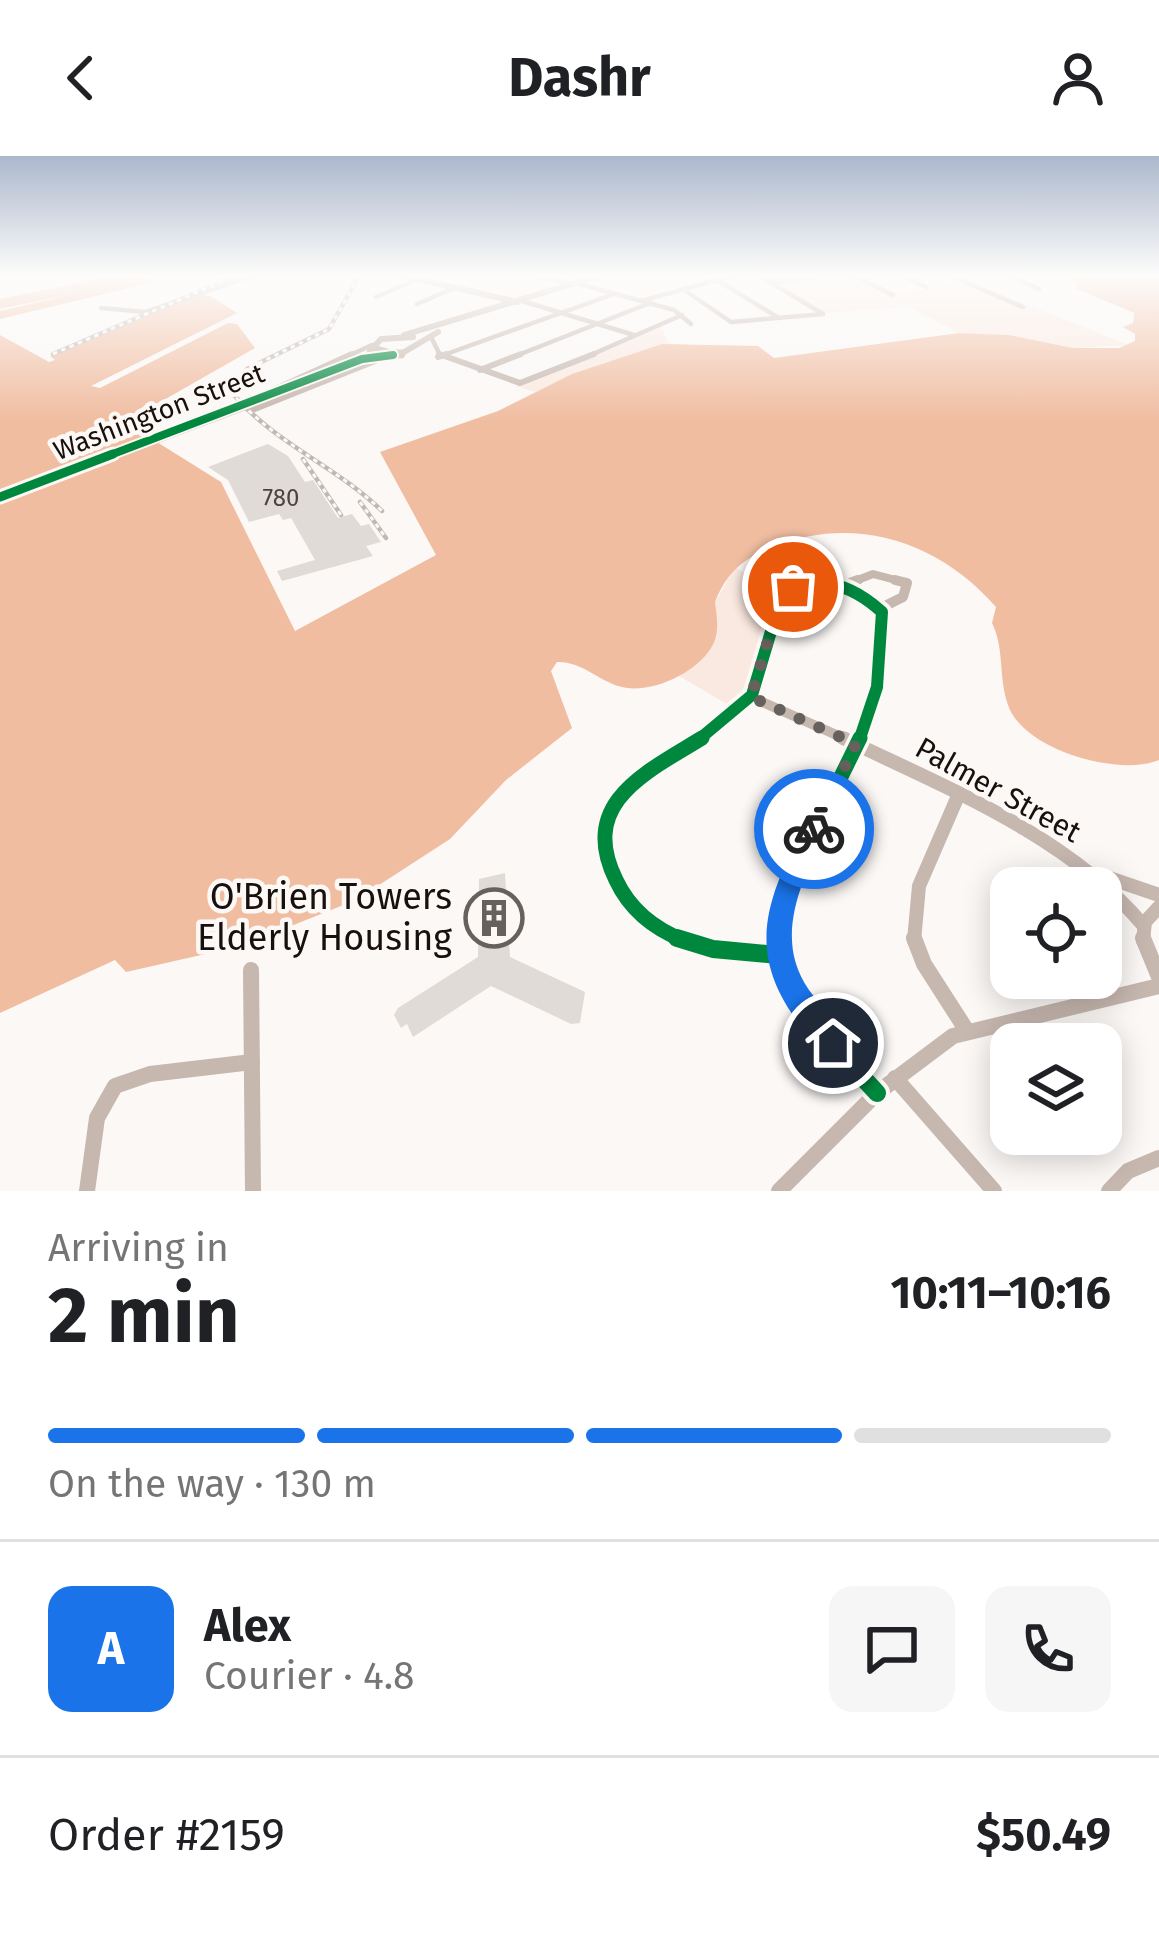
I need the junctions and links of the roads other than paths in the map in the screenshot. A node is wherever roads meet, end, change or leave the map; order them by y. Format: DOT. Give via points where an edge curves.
graph roads {
  1 [pos="450,324"];
  2 [pos="458,324"];
  3 [pos="529,324"];
  4 [pos="597,324"];
  5 [pos="598,324"];
  6 [pos="669,324"];
  7 [pos="404,335"];
  8 [pos="634,335"];
  9 [pos="428,340"];
  10 [pos="372,346"];
  11 [pos="397,355"];
  12 [pos="438,357"];
  13 [pos="362,359"];
  14 [pos="478,370"];
  15 [pos="256,405"];
  16 [pos="0,497"];
  17 [pos="845,585"];
  18 [pos="879,609"];
  19 [pos="751,697"];
  20 [pos="856,744"];
  21 [pos="958,796"];
  22 [pos="1082,867"];
  23 [pos="1122,883"];
  24 [pos="1159,896"];
  25 [pos="1122,899"];
  26 [pos="1159,907"];
  27 [pos="1143,925"];
  28 [pos="778,955"];
  29 [pos="251,970"];
  30 [pos="1159,981"];
  31 [pos="967,1031"];
  32 [pos="252,1062"];
  33 [pos="895,1078"];
  34 [pos="877,1094"];
  35 [pos="1159,1158"];
  36 [pos="87,1191"];
  37 [pos="253,1191"];
  38 [pos="779,1191"];
  39 [pos="994,1191"];
  40 [pos="1109,1191"];
  1 -- 7 [label="main road"];
  2 -- 9 [label="main road"];
  3 -- 12 [label="street"];
  4 -- 14 [label="street"];
  5 -- 8 [label="street"];
  6 -- 8 [label="street"];
  7 -- 9 [label="main road"];
  7 -- 10 [label="main road"];
  8 -- 14 [label="street" via="520,383"];
  9 -- 11 [label="main road, Washington Street"];
  9 -- 12 [label="street"];
  10 -- 11 [label="main road"];
  10 -- 13 [label="main road"];
  10 -- 15 [label="street" via="244,399"];
  11 -- 13 [label="main road, Washington Street"];
  11 -- 15 [label="street"];
  12 -- 14 [label="street"];
  13 -- 15 [label="main road, Washington Street"];
  15 -- 16 [label="main road, Washington Street, bridge"];
  17 -- 18 [label="street"];
  17 -- 18 [label="street" via="873,574 907,583 903,597"];
  17 -- 19 [label="street" via="805,584 781,598"];
  18 -- 20 [label="street" via="881,674"];
  19 -- 20 [label="street, Palmer Street"];
  19 -- 28 [label="street" via="720,728 637,775 604,832 625,898 661,931 720,952"];
  20 -- 21 [label="street, Palmer Street"];
  20 -- 28 [label="street" via="782,897"];
  21 -- 22 [label="street, Palmer Street"];
  21 -- 31 [label="street" via="937,833 912,920 926,968"];
  23 -- 24 [label="street, Palmer Street"];
  25 -- 27 [label="street, Palmer Street"];
  26 -- 27 [label="street"];
  27 -- 30 [label="street"];
  28 -- 34 [label="street" via="812,1018"];
  29 -- 32 [label="street"];
  30 -- 31 [label="street"];
  31 -- 33 [label="street"];
  32 -- 36 [label="street" via="138,1076 112,1088"];
  32 -- 37 [label="street"];
  33 -- 34 [label="street"];
  33 -- 39 [label="street"];
  34 -- 38 [label="street"];
  35 -- 40 [label="street" via="1128,1171"];
}
